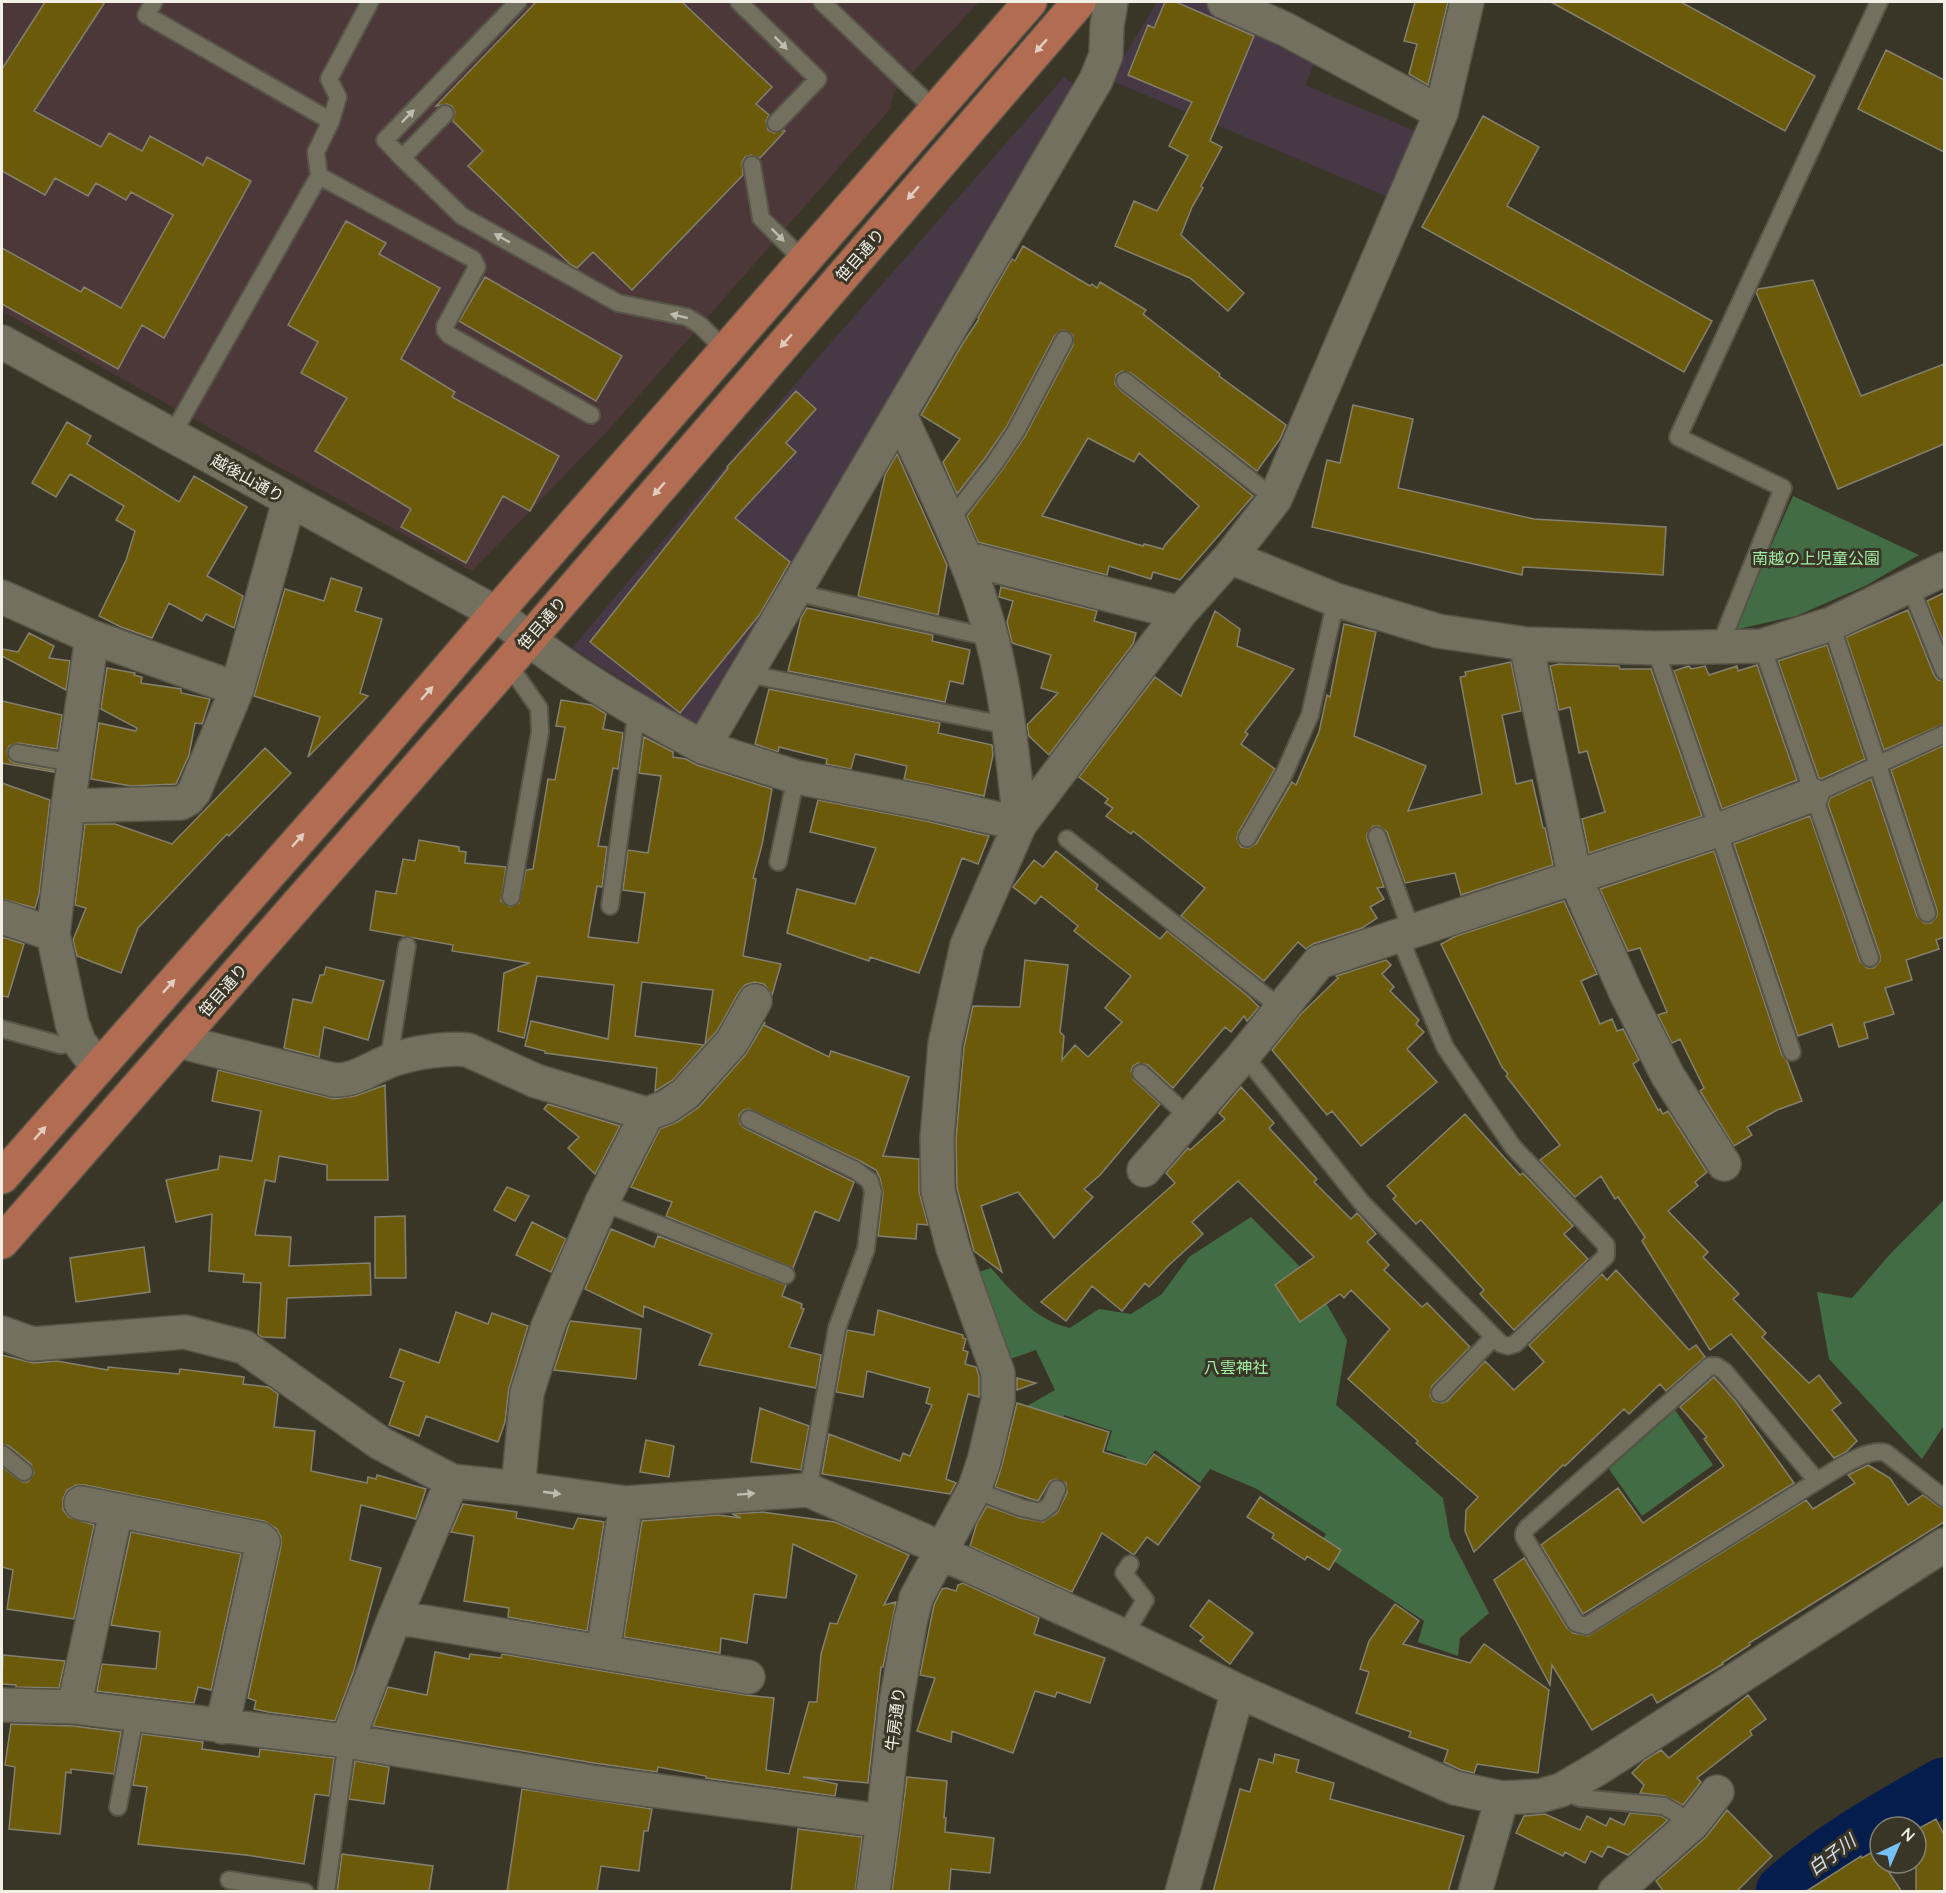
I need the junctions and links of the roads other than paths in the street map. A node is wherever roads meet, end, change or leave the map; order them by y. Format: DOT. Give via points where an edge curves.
graph roads {
  1 [pos="154,2"];
  2 [pos="370,2"];
  3 [pos="518,2"];
  4 [pos="739,2"];
  5 [pos="822,2"];
  6 [pos="1030,2"];
  7 [pos="1079,2"];
  8 [pos="1111,2"];
  9 [pos="1224,2"];
  10 [pos="1467,2"];
  11 [pos="1879,2"];
  12 [pos="934,110"];
  13 [pos="1442,113"];
  14 [pos="445,114"];
  15 [pos="331,121"];
  16 [pos="776,123"];
  17 [pos="402,158"];
  18 [pos="752,165"];
  19 [pos="319,176"];
  20 [pos="803,260"];
  21 [pos="1064,340"];
  22 [pos="2,342"];
  23 [pos="725,350"];
  24 [pos="1125,381"];
  25 [pos="591,415"];
  26 [pos="900,415"];
  27 [pos="172,435"];
  28 [pos="1275,499"];
  29 [pos="289,501"];
  30 [pos="949,522"];
  31 [pos="1230,557"];
  32 [pos="965,558"];
  33 [pos="1944,569"];
  34 [pos="1910,586"];
  35 [pos="794,592"];
  36 [pos="2,597"];
  37 [pos="1336,600"];
  38 [pos="496,613"];
  39 [pos="1180,613"];
  40 [pos="1831,624"];
  41 [pos="92,637"];
  42 [pos="992,638"];
  43 [pos="1526,644"];
  44 [pos="1762,646"];
  45 [pos="1655,648"];
  46 [pos="1719,648"];
  47 [pos="518,652"];
  48 [pos="1944,671"];
  49 [pos="748,674"];
  50 [pos="237,689"];
  51 [pos="640,714"];
  52 [pos="1010,726"];
  53 [pos="1944,734"];
  54 [pos="703,747"];
  55 [pos="17,753"];
  56 [pos="74,763"];
  57 [pos="1878,765"];
  58 [pos="796,777"];
  59 [pos="1812,795"];
  60 [pos="69,806"];
  61 [pos="1020,824"];
  62 [pos="1718,830"];
  63 [pos="1377,836"];
  64 [pos="1247,838"];
  65 [pos="1067,839"];
  66 [pos="778,862"];
  67 [pos="1575,878"];
  68 [pos="511,897"];
  69 [pos="610,906"];
  70 [pos="1927,913"];
  71 [pos="2,917"];
  72 [pos="53,934"];
  73 [pos="1405,934"];
  74 [pos="407,946"];
  75 [pos="1869,958"];
  76 [pos="755,1001"];
  77 [pos="1282,1009"];
  78 [pos="2,1029"];
  79 [pos="178,1041"];
  80 [pos="1792,1052"];
  81 [pos="88,1055"];
  82 [pos="1244,1055"];
  83 [pos="392,1060"];
  84 [pos="1141,1073"];
  85 [pos="646,1114"];
  86 [pos="1190,1118"];
  87 [pos="749,1119"];
  88 [pos="1724,1164"];
  89 [pos="1144,1170"];
  90 [pos="2,1177"];
  91 [pos="602,1202"];
  92 [pos="2,1242"];
  93 [pos="786,1275"];
  94 [pos="2,1333"];
  95 [pos="1494,1337"];
  96 [pos="1440,1393"];
  97 [pos="2,1454"];
  98 [pos="24,1472"];
  99 [pos="1817,1481"];
  100 [pos="452,1482"];
  101 [pos="518,1488"];
  102 [pos="1058,1489"];
  103 [pos="808,1490"];
  104 [pos="974,1490"];
  105 [pos="1944,1498"];
  106 [pos="81,1503"];
  107 [pos="626,1503"];
  108 [pos="116,1511"];
  109 [pos="1944,1545"];
  110 [pos="939,1552"];
  111 [pos="1130,1564"];
  112 [pos="395,1617"];
  113 [pos="1124,1636"];
  114 [pos="603,1652"];
  115 [pos="748,1677"];
  116 [pos="1238,1691"];
  117 [pos="2,1705"];
  118 [pos="74,1707"];
  119 [pos="135,1716"];
  120 [pos="222,1727"];
  121 [pos="347,1741"];
  122 [pos="1561,1790"];
  123 [pos="1717,1792"];
  124 [pos="1502,1798"];
  125 [pos="118,1807"];
  126 [pos="883,1821"];
  127 [pos="1693,1823"];
  128 [pos="229,1880"];
  129 [pos="304,1892"];
  130 [pos="326,1892"];
  131 [pos="873,1892"];
  132 [pos="1182,1892"];
  133 [pos="1475,1892"];
  134 [pos="1615,1892"];
  1 -- 15 [label="lane" via="146,15"];
  2 -- 15 [label="lane" via="329,80 338,97"];
  17 -- 3 [label="lane, one-way" via="385,140"];
  4 -- 16 [label="lane, one-way" via="818,79"];
  5 -- 12 [label="lane"];
  6 -- 12 [label="main road"];
  7 -- 47 [label="main road, 笹目通り, one-way"];
  8 -- 26 [label="street" via="1106,55 1095,80"];
  9 -- 13 [label="street" via="1285,29"];
  10 -- 13 [label="street, 牛房通り"];
  11 -- 46 [label="lane" via="1678,437 1783,488"];
  12 -- 20 [label="main road"];
  13 -- 28 [label="street, 牛房通り"];
  14 -- 17 [label="lane"];
  15 -- 19 [label="lane" via="316,152"];
  23 -- 17 [label="lane, one-way" via="687,317 618,303 462,216"];
  18 -- 20 [label="lane, one-way" via="761,218"];
  19 -- 25 [label="lane" via="473,259 477,267 445,330"];
  19 -- 27 [label="lane"];
  20 -- 23 [label="main road"];
  21 -- 30 [label="lane" via="1016,431"];
  22 -- 27 [label="street, 越後山通り"];
  23 -- 38 [label="main road"];
  24 -- 28 [label="lane"];
  26 -- 30 [label="street"];
  26 -- 35 [label="street"];
  27 -- 29 [label="street, 越後山通り"];
  28 -- 31 [label="street, 牛房通り"];
  29 -- 38 [label="street, 越後山通り"];
  29 -- 50 [label="street"];
  30 -- 32 [label="street"];
  31 -- 37 [label="street"];
  31 -- 39 [label="street, 牛房通り"];
  32 -- 39 [label="street"];
  32 -- 42 [label="street"];
  33 -- 34 [label="street"];
  34 -- 40 [label="street"];
  34 -- 48 [label="lane"];
  35 -- 42 [label="lane"];
  35 -- 49 [label="street"];
  36 -- 41 [label="street"];
  37 -- 43 [label="street" via="1438,631"];
  37 -- 64 [label="lane" via="1310,715 1284,774"];
  38 -- 47 [label="street, 越後山通り"];
  81 -- 38 [label="main road, one-way" via="376,753"];
  39 -- 61 [label="street, 牛房通り"];
  40 -- 44 [label="street"];
  40 -- 57 [label="lane"];
  41 -- 50 [label="street"];
  41 -- 56 [label="street"];
  42 -- 52 [label="street"];
  43 -- 45 [label="street"];
  43 -- 67 [label="street"];
  44 -- 46 [label="street"];
  44 -- 59 [label="lane"];
  45 -- 46 [label="street"];
  45 -- 62 [label="lane"];
  47 -- 51 [label="street, 越後山通り"];
  47 -- 68 [label="lane" via="539,708 540,732"];
  47 -- 79 [label="main road, 笹目通り"];
  49 -- 52 [label="lane"];
  49 -- 54 [label="street"];
  50 -- 60 [label="street" via="188,799"];
  51 -- 54 [label="street, 越後山通り"];
  51 -- 69 [label="lane" via="635,724"];
  52 -- 61 [label="street"];
  53 -- 57 [label="lane"];
  54 -- 58 [label="street, 越後山通り"];
  55 -- 56 [label="lane"];
  56 -- 60 [label="street"];
  57 -- 59 [label="lane"];
  57 -- 70 [label="lane"];
  58 -- 61 [label="street, 越後山通り"];
  58 -- 66 [label="lane"];
  59 -- 62 [label="street"];
  59 -- 75 [label="lane"];
  60 -- 72 [label="street"];
  61 -- 104 [label="street, 牛房通り" via="968,945 945,1044 937,1138 938,1191 952,1248 998,1373 998,1401"];
  62 -- 67 [label="street"];
  62 -- 80 [label="lane"];
  63 -- 73 [label="lane"];
  65 -- 77 [label="lane"];
  67 -- 73 [label="street"];
  67 -- 88 [label="street" via="1668,1076"];
  71 -- 72 [label="street"];
  72 -- 81 [label="street" via="72,1023"];
  73 -- 77 [label="street" via="1319,962"];
  73 -- 95 [label="lane" via="1445,1047 1513,1147 1606,1245 1606,1256 1515,1344 1501,1344"];
  74 -- 83 [label="lane"];
  76 -- 85 [label="street" via="732,1042 685,1094"];
  77 -- 82 [label="street"];
  78 -- 81 [label="lane"];
  79 -- 83 [label="street" via="344,1081"];
  79 -- 92 [label="main road, 笹目通り"];
  90 -- 81 [label="main road, one-way"];
  82 -- 86 [label="street"];
  82 -- 95 [label="lane" via="1362,1203"];
  83 -- 85 [label="street" via="456,1048 468,1050 536,1082"];
  84 -- 86 [label="lane"];
  85 -- 91 [label="street"];
  86 -- 89 [label="street"];
  87 -- 103 [label="lane" via="855,1170 870,1181 873,1192 866,1249 837,1328"];
  91 -- 93 [label="lane"];
  91 -- 101 [label="street" via="549,1326 527,1393"];
  94 -- 100 [label="street" via="32,1344 185,1332 244,1347 380,1443"];
  95 -- 96 [label="lane"];
  97 -- 98 [label="lane"];
  99 -- 99 [label="lane" via="1586,1626 1576,1623 1524,1537 1527,1528 1710,1366 1724,1371"];
  99 -- 105 [label="lane" via="1851,1461 1880,1451"];
  100 -- 101 [label="street"];
  100 -- 112 [label="street"];
  101 -- 107 [label="street, one-way"];
  102 -- 104 [label="lane" via="1050,1505 1041,1512"];
  107 -- 103 [label="street, one-way"];
  103 -- 110 [label="street" via="927,1542"];
  104 -- 110 [label="street, 牛房通り"];
  106 -- 108 [label="street"];
  107 -- 114 [label="street"];
  108 -- 118 [label="street"];
  108 -- 120 [label="street" via="263,1542"];
  109 -- 122 [label="street"];
  110 -- 113 [label="street"];
  110 -- 126 [label="street, 牛房通り" via="916,1598 910,1623 896,1702"];
  111 -- 113 [label="lane" via="1124,1573 1145,1600"];
  112 -- 114 [label="street"];
  112 -- 121 [label="street"];
  113 -- 116 [label="street"];
  114 -- 115 [label="street"];
  116 -- 124 [label="street" via="1455,1788"];
  116 -- 132 [label="street"];
  117 -- 118 [label="street"];
  118 -- 119 [label="street"];
  119 -- 120 [label="street"];
  119 -- 125 [label="lane"];
  120 -- 121 [label="street"];
  121 -- 126 [label="street" via="591,1782"];
  121 -- 130 [label="lane"];
  122 -- 124 [label="street" via="1540,1796"];
  122 -- 127 [label="lane" via="1580,1798 1664,1806"];
  123 -- 127 [label="street"];
  124 -- 133 [label="street"];
  126 -- 131 [label="street, 牛房通り"];
  127 -- 134 [label="street"];
  128 -- 129 [label="lane"];
}
